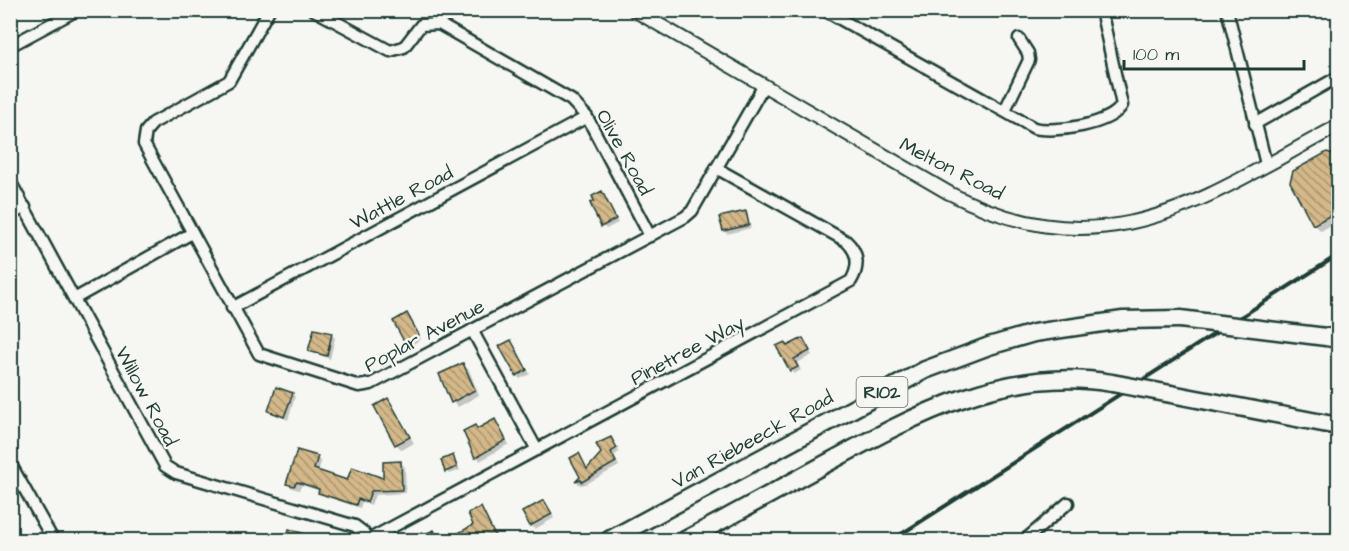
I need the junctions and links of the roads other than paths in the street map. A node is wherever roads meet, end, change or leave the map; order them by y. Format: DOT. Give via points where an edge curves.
graph roads {
  1 [pos="77,10"];
  2 [pos="269,10"];
  3 [pos="314,10"];
  4 [pos="824,10"];
  5 [pos="1101,10"];
  6 [pos="1227,10"];
  7 [pos="637,11"];
  8 [pos="1019,39"];
  9 [pos="10,46"];
  10 [pos="1338,77"];
  11 [pos="764,85"];
  12 [pos="1005,110"];
  13 [pos="587,117"];
  14 [pos="1254,124"];
  15 [pos="1338,126"];
  16 [pos="1266,164"];
  17 [pos="716,168"];
  18 [pos="10,182"];
  19 [pos="25,207"];
  20 [pos="10,215"];
  21 [pos="192,233"];
  22 [pos="650,236"];
  23 [pos="74,299"];
  24 [pos="232,309"];
  25 [pos="472,330"];
  26 [pos="1332,338"];
  27 [pos="1338,426"];
  28 [pos="537,450"];
  29 [pos="10,463"];
  30 [pos="1068,503"];
  31 [pos="53,540"];
  32 [pos="368,540"];
  33 [pos="609,540"];
  34 [pos="685,540"];
  35 [pos="1025,540"];
  1 -- 9 [label="street"];
  2 -- 21 [label="street, Poplar Avenue" via="229,81 153,123 146,131 146,149"];
  3 -- 13 [label="street, Olive Road" via="390,51 404,47 422,25 440,24 572,99"];
  4 -- 12 [label="street"];
  5 -- 12 [label="street" via="1122,97 1119,111 1108,118 1048,131 1034,128"];
  6 -- 14 [label="street"];
  7 -- 11 [label="street, Melton Road"];
  8 -- 12 [label="street" via="1029,60"];
  10 -- 14 [label="street"];
  11 -- 16 [label="street, Melton Road" via="961,199 1002,215 1046,225 1102,227 1149,219 1202,199"];
  11 -- 17 [label="street, Poplar Avenue"];
  13 -- 22 [label="street, Olive Road"];
  13 -- 24 [label="street, Wattle Road"];
  14 -- 16 [label="street"];
  15 -- 16 [label="street, Melton Road"];
  17 -- 22 [label="street, Poplar Avenue" via="688,214"];
  17 -- 28 [label="street, Pinetree Way" via="846,241 857,258 854,277 844,287"];
  18 -- 19 [label="street, Willow Road"];
  19 -- 20 [label="street"];
  19 -- 23 [label="street, Willow Road"];
  21 -- 23 [label="street"];
  21 -- 24 [label="street, Poplar Avenue"];
  22 -- 25 [label="street, Poplar Avenue"];
  23 -- 32 [label="street, Willow Road" via="168,469 356,526"];
  24 -- 25 [label="street, Poplar Avenue" via="254,349 264,357 359,386 371,384"];
  25 -- 28 [label="street"];
  26 -- 33 [label="main road, Van Riebeeck Road / R102, bridge" via="1179,319 1115,321 1034,333 925,370"];
  27 -- 34 [label="main road, R102, bridge" via="1112,383 1078,379 999,386 946,402 890,428"];
  28 -- 32 [label="street, Pinetree Way"];
  29 -- 31 [label="street"];
  30 -- 35 [label="street"];
}
